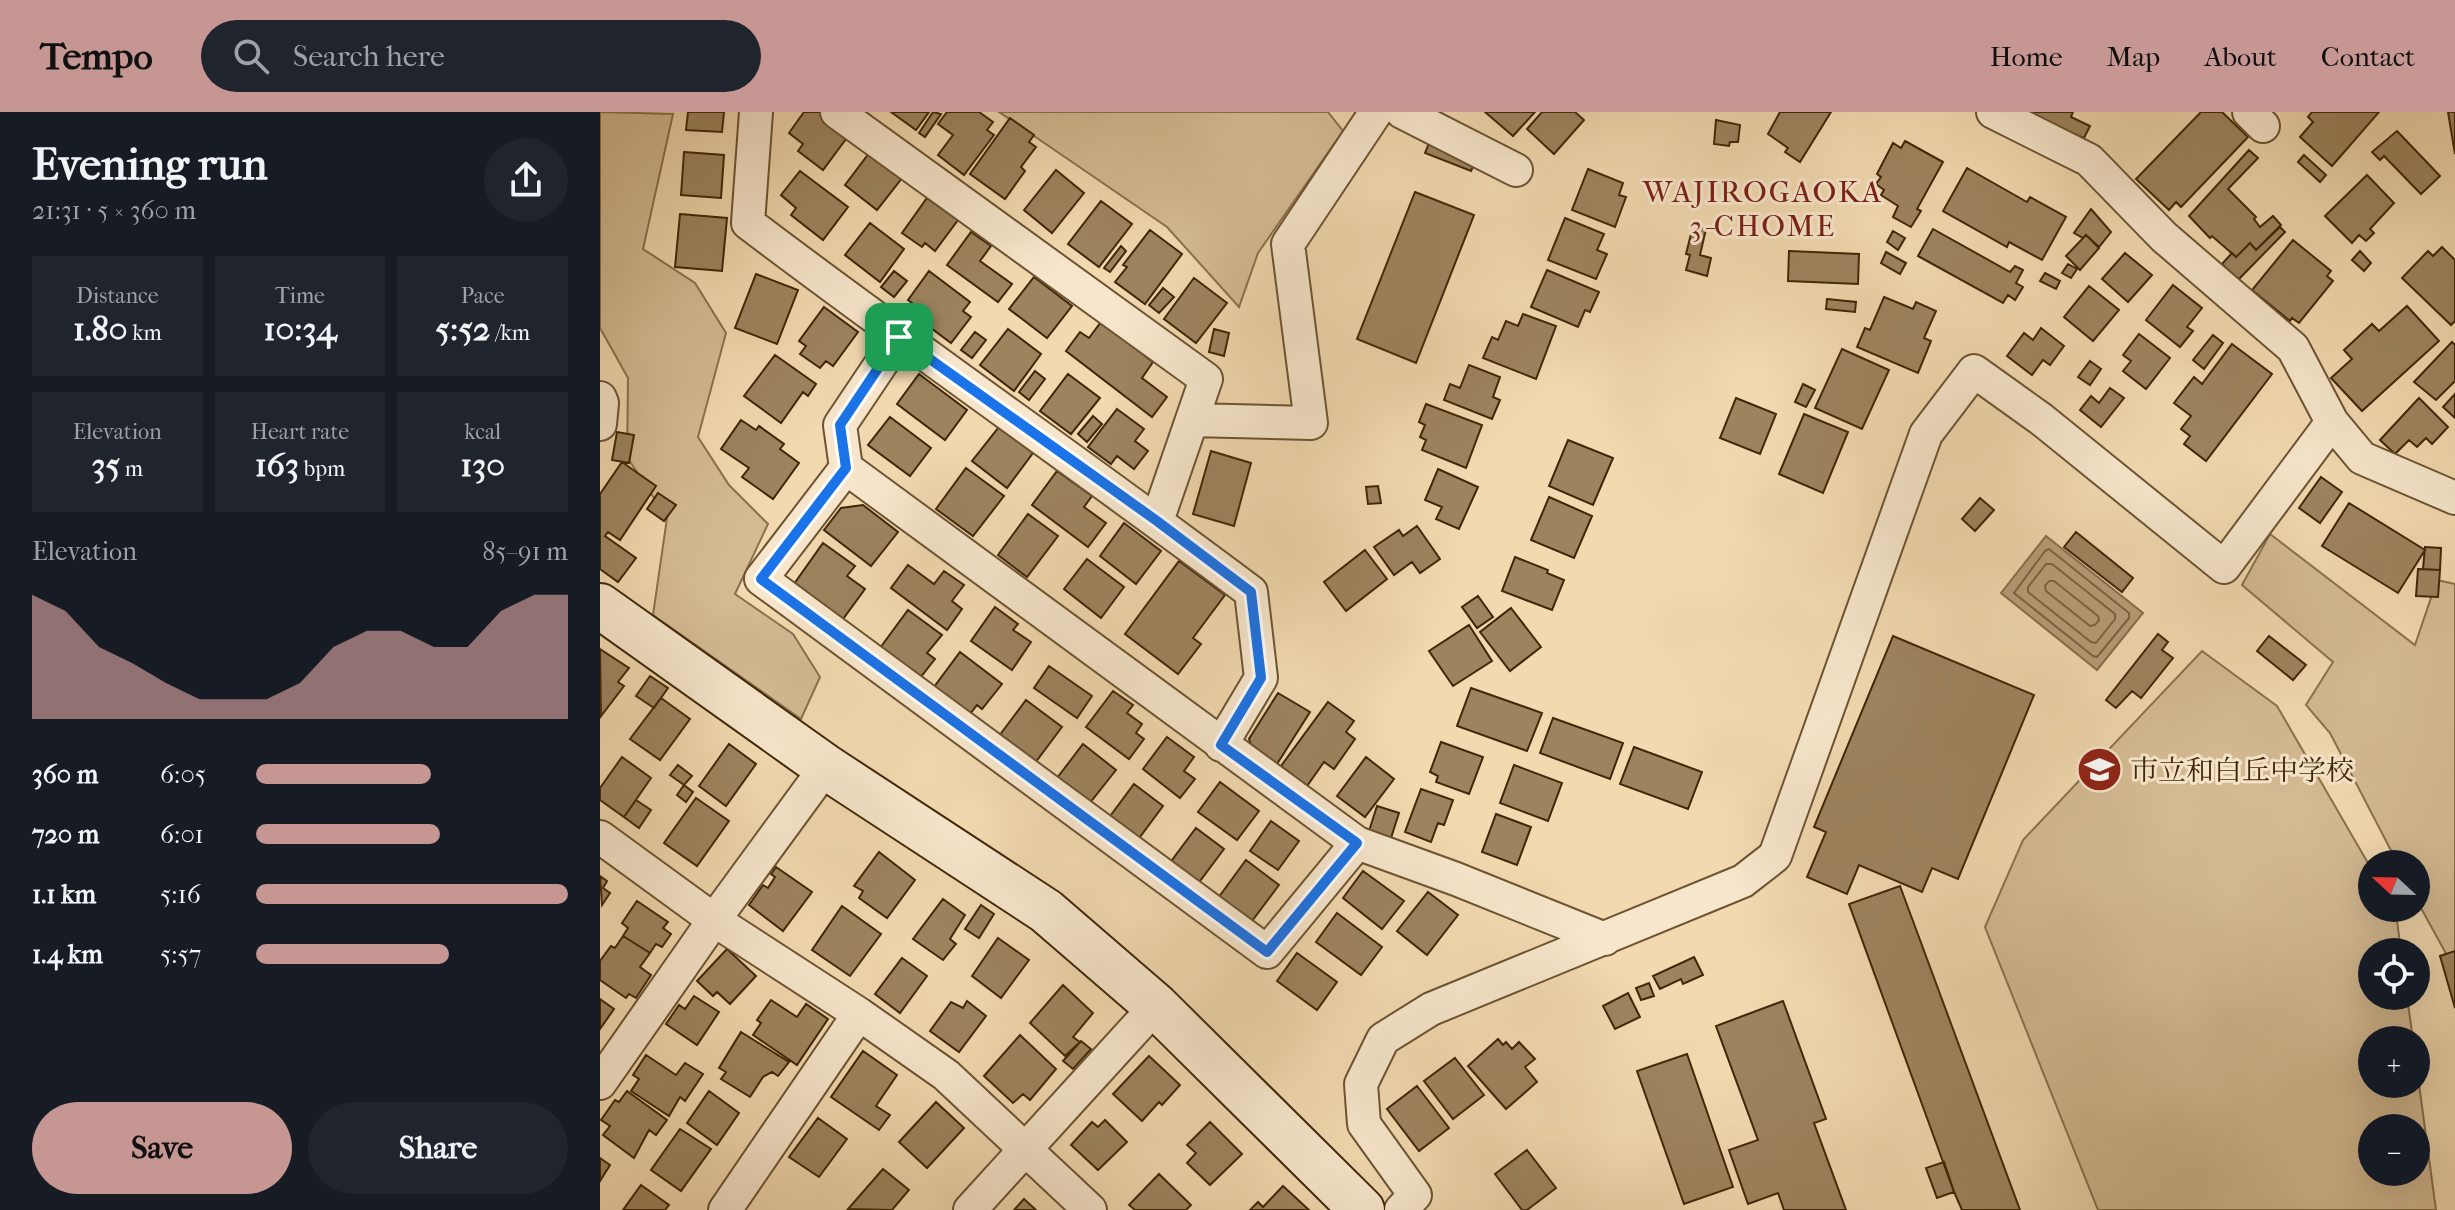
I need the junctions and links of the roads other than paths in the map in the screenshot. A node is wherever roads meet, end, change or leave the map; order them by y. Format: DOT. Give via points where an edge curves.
graph roads {
  1 [pos="756,112"];
  2 [pos="837,112"];
  3 [pos="1376,112"];
  4 [pos="1402,112"];
  5 [pos="1993,112"];
  6 [pos="1516,170"];
  7 [pos="899,337"];
  8 [pos="600,398"];
  9 [pos="1192,420"];
  10 [pos="2332,422"];
  11 [pos="600,424"];
  12 [pos="846,468"];
  13 [pos="2455,498"];
  14 [pos="1157,521"];
  15 [pos="600,606"];
  16 [pos="1221,745"];
  17 [pos="826,767"];
  18 [pos="600,837"];
  19 [pos="1357,843"];
  20 [pos="714,920"];
  21 [pos="1605,939"];
  22 [pos="1156,1006"];
  23 [pos="859,1014"];
  24 [pos="600,1083"];
  25 [pos="1025,1148"];
  26 [pos="725,1210"];
  27 [pos="970,1210"];
  28 [pos="1090,1210"];
  29 [pos="1362,1210"];
  30 [pos="1401,1210"];
  1 -- 7 [label="street" via="748,223"];
  2 -- 9 [label="street" via="1206,379"];
  3 -- 9 [label="street" via="1288,244 1311,423"];
  4 -- 6 [label="street"];
  5 -- 10 [label="street" via="2089,160 2164,237 2293,348"];
  7 -- 12 [label="street" via="840,425"];
  7 -- 14 [label="street"];
  8 -- 11 [label="street"];
  9 -- 14 [label="street"];
  10 -- 13 [label="street" via="2362,458"];
  10 -- 21 [label="street" via="2224,567 1974,371 1926,434 1775,856 1743,881"];
  12 -- 16 [label="street"];
  12 -- 19 [label="street" via="761,579 1267,952"];
  14 -- 16 [label="street" via="1251,592 1261,678"];
  15 -- 17 [label="street"];
  16 -- 19 [label="street"];
  17 -- 20 [label="street"];
  17 -- 22 [label="street" via="1046,911"];
  18 -- 20 [label="street"];
  19 -- 21 [label="street"];
  20 -- 23 [label="street"];
  20 -- 24 [label="street"];
  21 -- 30 [label="street" via="1431,1009 1383,1039 1361,1084 1364,1124 1415,1195"];
  22 -- 25 [label="street"];
  22 -- 29 [label="street"];
  23 -- 25 [label="street" via="946,1075"];
  23 -- 26 [label="street"];
  25 -- 27 [label="street"];
  25 -- 28 [label="street"];
}
